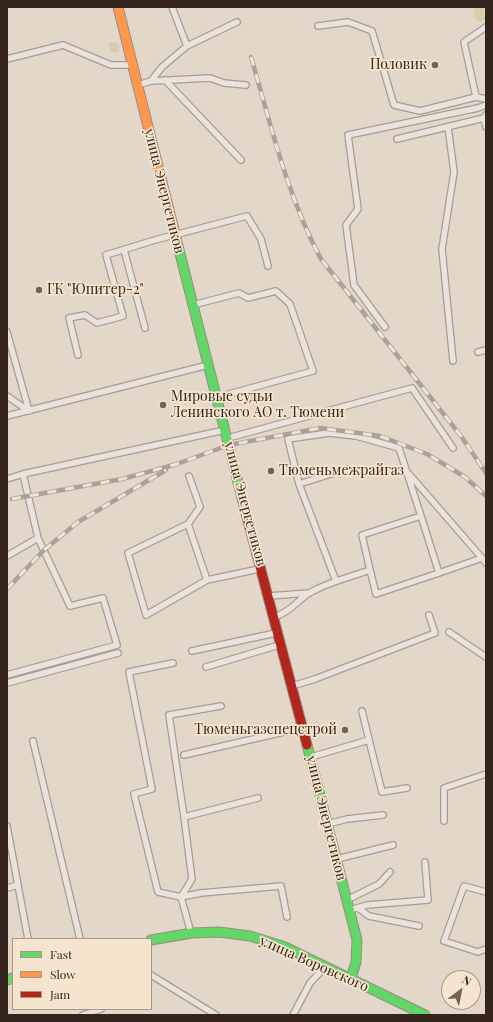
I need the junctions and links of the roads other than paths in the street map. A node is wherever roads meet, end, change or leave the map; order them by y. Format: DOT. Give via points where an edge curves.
graph roads {
  1 [pos="118,7"];
  2 [pos="172,7"];
  3 [pos="237,22"];
  4 [pos="318,26"];
  5 [pos="486,27"];
  6 [pos="187,46"];
  7 [pos="7,58"];
  8 [pos="132,65"];
  9 [pos="165,80"];
  10 [pos="151,81"];
  11 [pos="246,85"];
  12 [pos="137,86"];
  13 [pos="476,97"];
  14 [pos="486,99"];
  15 [pos="486,105"];
  16 [pos="485,116"];
  17 [pos="486,126"];
  18 [pos="448,127"];
  19 [pos="397,139"];
  20 [pos="241,160"];
  21 [pos="175,235"];
  22 [pos="124,250"];
  23 [pos="268,266"];
  24 [pos="192,305"];
  25 [pos="386,327"];
  26 [pos="145,328"];
  27 [pos="7,332"];
  28 [pos="486,350"];
  29 [pos="478,352"];
  30 [pos="78,356"];
  31 [pos="453,362"];
  32 [pos="208,365"];
  33 [pos="7,396"];
  34 [pos="217,397"];
  35 [pos="29,410"];
  36 [pos="7,416"];
  37 [pos="226,434"];
  38 [pos="453,448"];
  39 [pos="347,469"];
  40 [pos="406,471"];
  41 [pos="23,474"];
  42 [pos="189,476"];
  43 [pos="7,479"];
  44 [pos="299,484"];
  45 [pos="421,516"];
  46 [pos="188,524"];
  47 [pos="38,538"];
  48 [pos="7,556"];
  49 [pos="484,561"];
  50 [pos="262,568"];
  51 [pos="370,570"];
  52 [pos="439,573"];
  53 [pos="207,580"];
  54 [pos="336,581"];
  55 [pos="309,593"];
  56 [pos="269,596"];
  57 [pos="429,615"];
  58 [pos="274,617"];
  59 [pos="449,632"];
  60 [pos="279,633"];
  61 [pos="282,645"];
  62 [pos="192,651"];
  63 [pos="118,653"];
  64 [pos="486,656"];
  65 [pos="173,663"];
  66 [pos="206,667"];
  67 [pos="7,675"];
  68 [pos="7,684"];
  69 [pos="292,686"];
  70 [pos="221,706"];
  71 [pos="362,711"];
  72 [pos="303,728"];
  73 [pos="369,740"];
  74 [pos="34,742"];
  75 [pos="184,755"];
  76 [pos="310,758"];
  77 [pos="486,774"];
  78 [pos="407,788"];
  79 [pos="258,798"];
  80 [pos="383,815"];
  81 [pos="184,817"];
  82 [pos="444,821"];
  83 [pos="328,824"];
  84 [pos="7,826"];
  85 [pos="392,845"];
  86 [pos="336,859"];
  87 [pos="425,862"];
  88 [pos="390,872"];
  89 [pos="18,886"];
  90 [pos="7,888"];
  91 [pos="486,892"];
  92 [pos="181,897"];
  93 [pos="347,900"];
  94 [pos="354,909"];
  95 [pos="287,917"];
  96 [pos="420,926"];
  97 [pos="192,933"];
  98 [pos="28,938"];
  99 [pos="80,938"];
  100 [pos="152,940"];
  101 [pos="486,949"];
  102 [pos="325,967"];
  103 [pos="152,976"];
  104 [pos="351,978"];
  105 [pos="98,1010"];
  106 [pos="83,1015"];
  107 [pos="216,1015"];
  108 [pos="293,1015"];
  109 [pos="425,1015"];
  1 -- 8 [label="street, улица Энергетиков"];
  2 -- 6 [label="lane"];
  3 -- 6 [label="lane"];
  4 -- 13 [label="lane" via="348,22 372,31 394,105 420,111"];
  5 -- 13 [label="lane" via="464,42"];
  6 -- 10 [label="lane" via="162,67"];
  7 -- 8 [label="lane" via="63,45 111,65"];
  8 -- 12 [label="street, улица Энергетиков"];
  9 -- 10 [label="lane"];
  9 -- 11 [label="lane" via="210,78 228,84"];
  9 -- 20 [label="lane"];
  10 -- 12 [label="lane"];
  12 -- 21 [label="street, улица Энергетиков"];
  13 -- 14 [label="lane"];
  15 -- 25 [label="lane" via="348,135 358,209 346,224 354,285"];
  16 -- 17 [label="lane"];
  16 -- 18 [label="lane"];
  18 -- 19 [label="lane"];
  18 -- 31 [label="lane" via="454,172 442,249"];
  21 -- 22 [label="lane"];
  21 -- 23 [label="lane" via="247,216 260,239"];
  21 -- 24 [label="street, улица Энергетиков"];
  22 -- 26 [label="lane"];
  22 -- 30 [label="lane" via="106,256 123,316 97,323 85,315 69,318"];
  24 -- 32 [label="street, улица Энергетиков"];
  24 -- 34 [label="lane" via="239,293 248,298 276,291 290,304 313,371"];
  27 -- 35 [label="lane"];
  28 -- 29 [label="lane"];
  32 -- 34 [label="street, улица Энергетиков"];
  32 -- 35 [label="lane"];
  33 -- 35 [label="lane"];
  34 -- 37 [label="street, улица Энергетиков"];
  35 -- 36 [label="lane"];
  37 -- 38 [label="lane" via="412,388"];
  37 -- 41 [label="lane"];
  37 -- 50 [label="street, улица Энергетиков"];
  39 -- 44 [label="lane"];
  40 -- 44 [label="lane" via="399,448 356,436 329,433 288,439"];
  40 -- 45 [label="lane"];
  40 -- 49 [label="lane"];
  41 -- 43 [label="lane"];
  41 -- 47 [label="lane"];
  42 -- 46 [label="lane" via="200,507"];
  44 -- 54 [label="lane"];
  45 -- 51 [label="lane" via="362,535"];
  45 -- 52 [label="lane"];
  46 -- 53 [label="lane"];
  46 -- 53 [label="lane" via="128,553 146,615"];
  47 -- 48 [label="lane"];
  47 -- 67 [label="lane" via="70,606 102,598 117,645"];
  49 -- 52 [label="lane"];
  50 -- 53 [label="lane"];
  50 -- 56 [label="street, улица Энергетиков"];
  51 -- 52 [label="lane" via="376,594"];
  51 -- 54 [label="lane"];
  54 -- 55 [label="lane"];
  55 -- 56 [label="lane"];
  55 -- 58 [label="lane" via="286,612"];
  56 -- 58 [label="street, улица Энергетиков"];
  57 -- 69 [label="lane" via="435,633"];
  58 -- 60 [label="street, улица Энергетиков"];
  59 -- 64 [label="lane"];
  60 -- 61 [label="street, улица Энергетиков"];
  60 -- 62 [label="lane"];
  61 -- 66 [label="lane"];
  61 -- 69 [label="street, улица Энергетиков"];
  63 -- 68 [label="lane"];
  65 -- 92 [label="lane" via="129,672 152,789 134,794 158,892"];
  69 -- 72 [label="street, улица Энергетиков"];
  70 -- 81 [label="lane" via="169,715"];
  71 -- 73 [label="lane"];
  72 -- 75 [label="lane"];
  72 -- 76 [label="street, улица Энергетиков"];
  73 -- 76 [label="lane"];
  73 -- 78 [label="lane" via="382,792"];
  74 -- 99 [label="lane"];
  76 -- 83 [label="street, улица Энергетиков"];
  77 -- 82 [label="lane" via="444,788"];
  79 -- 81 [label="lane"];
  80 -- 83 [label="lane"];
  81 -- 92 [label="lane" via="192,879"];
  83 -- 86 [label="street, улица Энергетиков"];
  84 -- 89 [label="lane"];
  85 -- 86 [label="lane"];
  86 -- 93 [label="street, улица Энергетиков"];
  87 -- 94 [label="lane" via="428,900 367,905"];
  88 -- 93 [label="lane" via="379,884"];
  89 -- 90 [label="lane"];
  89 -- 98 [label="lane"];
  91 -- 101 [label="lane" via="464,886 444,941 478,952"];
  92 -- 95 [label="lane" via="281,886"];
  92 -- 97 [label="lane"];
  93 -- 94 [label="street, улица Энергетиков"];
  94 -- 96 [label="lane" via="369,916"];
  94 -- 104 [label="street, улица Энергетиков" via="357,940 356,962"];
  97 -- 100 [label="street, улица Воровского"];
  97 -- 102 [label="street, улица Воровского" via="219,932 250,936 284,947"];
  102 -- 104 [label="street, улица Воровского"];
  102 -- 108 [label="lane" via="310,983"];
  103 -- 107 [label="lane"];
  104 -- 109 [label="street, улица Воровского"];
  105 -- 106 [label="lane"];
}
